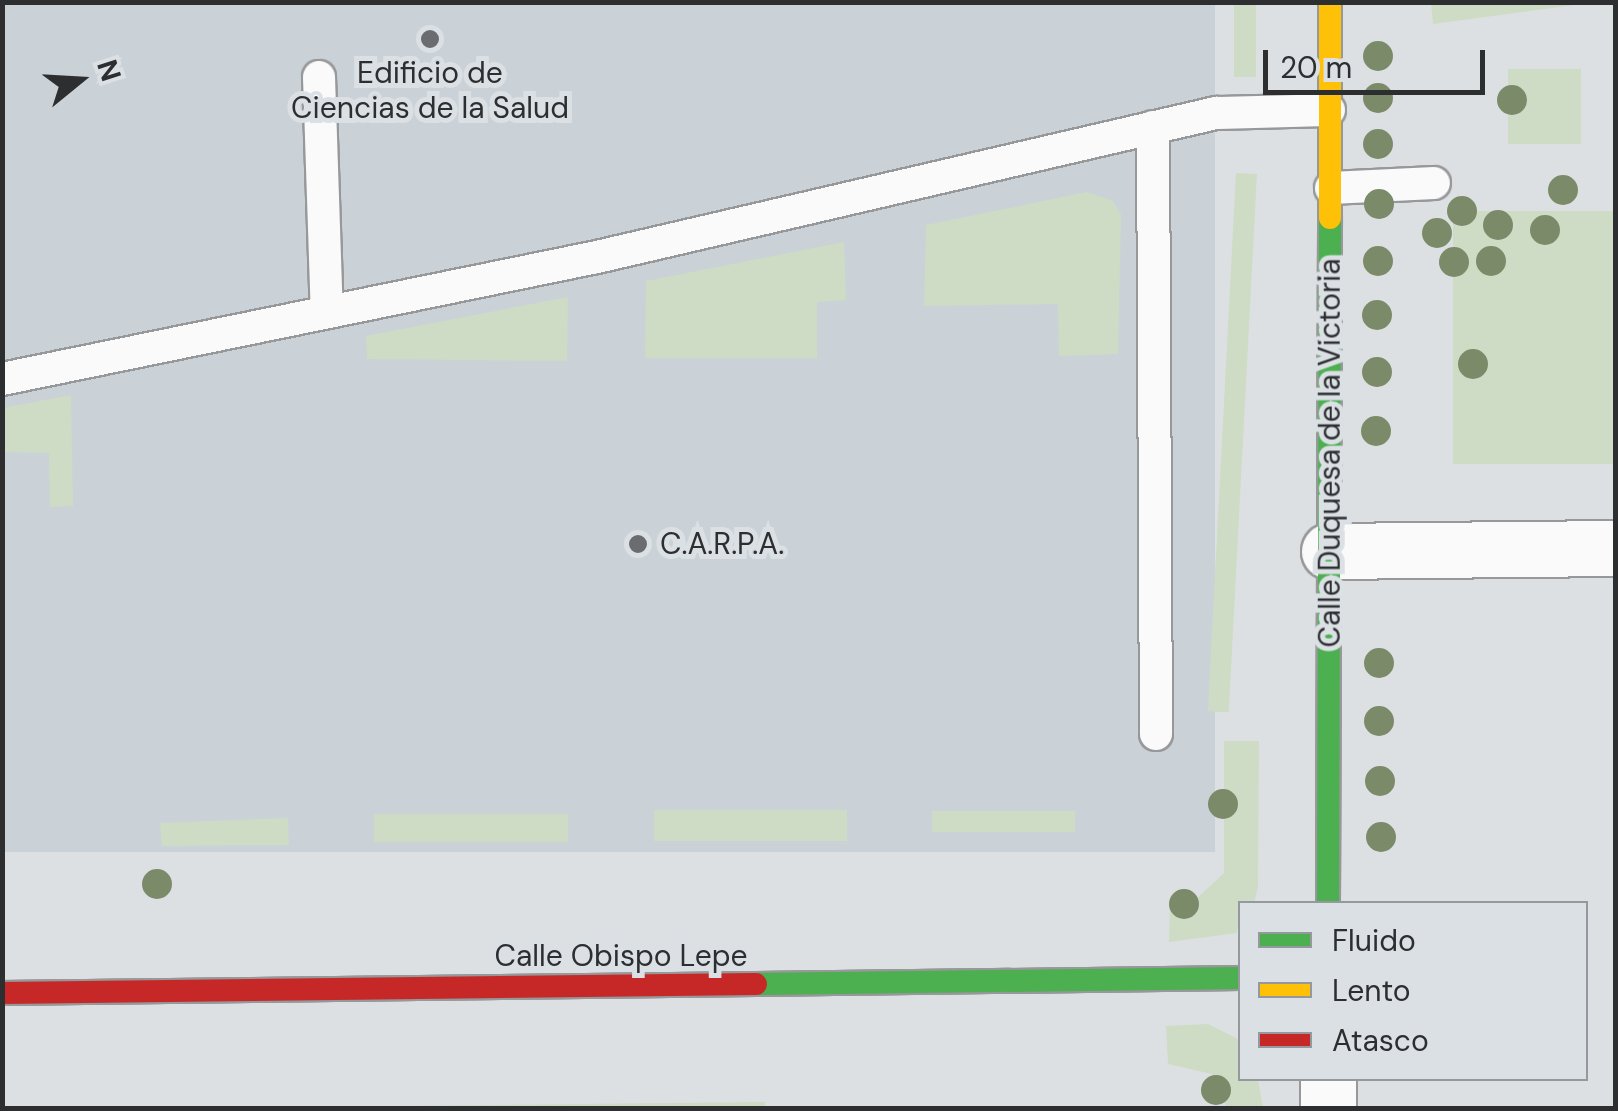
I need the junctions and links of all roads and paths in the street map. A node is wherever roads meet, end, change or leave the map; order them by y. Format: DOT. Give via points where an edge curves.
graph roads {
  1 [pos="1330,2"];
  2 [pos="320,77"];
  3 [pos="1328,110"];
  4 [pos="1153,127"];
  5 [pos="1434,182"];
  6 [pos="1331,188"];
  7 [pos="327,312"];
  8 [pos="2,378"];
  9 [pos="1616,548"];
  10 [pos="1330,551"];
  11 [pos="1156,734"];
  12 [pos="1328,901"];
  13 [pos="1238,978"];
  14 [pos="2,992"];
  15 [pos="1328,1081"];
  16 [pos="1328,1108"];
  1 -- 3 [label="street, Calle Duquesa de la Victoria"];
  2 -- 7 [label="lane"];
  3 -- 4 [label="lane" via="1216,114"];
  3 -- 6 [label="street, Calle Duquesa de la Victoria"];
  4 -- 7 [label="lane"];
  4 -- 11 [label="lane"];
  5 -- 6 [label="lane"];
  6 -- 10 [label="street, Calle Duquesa de la Victoria"];
  7 -- 8 [label="lane"];
  9 -- 10 [label="street"];
  10 -- 12 [label="street, Calle Duquesa de la Victoria"];
  13 -- 14 [label="street, Calle Obispo Lepe"];
  15 -- 16 [label="street"];
}
